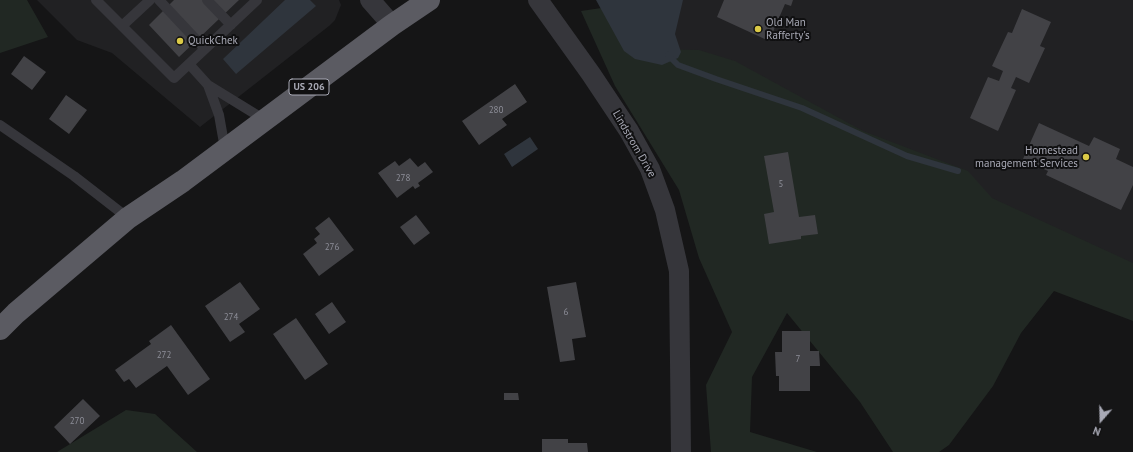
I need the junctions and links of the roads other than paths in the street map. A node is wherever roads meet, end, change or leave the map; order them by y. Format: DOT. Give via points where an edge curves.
graph roads {
  1 [pos="96,0"];
  2 [pos="150,0"];
  3 [pos="159,0"];
  4 [pos="207,0"];
  5 [pos="258,0"];
  6 [pos="370,0"];
  7 [pos="429,0"];
  8 [pos="538,0"];
  9 [pos="231,25"];
  10 [pos="392,25"];
  11 [pos="122,26"];
  12 [pos="205,49"];
  13 [pos="189,64"];
  14 [pos="208,84"];
  15 [pos="265,120"];
  16 [pos="0,125"];
  17 [pos="225,149"];
  18 [pos="128,218"];
  19 [pos="0,329"];
  20 [pos="681,452"];
  1 -- 11 [label="lane"];
  2 -- 11 [label="lane"];
  3 -- 12 [label="lane"];
  4 -- 9 [label="lane"];
  5 -- 9 [label="lane"];
  6 -- 10 [label="street"];
  7 -- 10 [label="highway, US 206"];
  8 -- 20 [label="street, Lindstrom Drive" via="629,131 650,169 665,210 679,271"];
  9 -- 12 [label="lane"];
  10 -- 15 [label="highway, US 206"];
  11 -- 13 [label="lane" via="174,78"];
  12 -- 13 [label="lane"];
  13 -- 14 [label="lane"];
  14 -- 15 [label="lane"];
  14 -- 17 [label="lane" via="219,115"];
  15 -- 17 [label="highway, US 206"];
  16 -- 18 [label="lane" via="74,176"];
  17 -- 18 [label="highway, US 206"];
  18 -- 19 [label="highway, US 206"];
}
